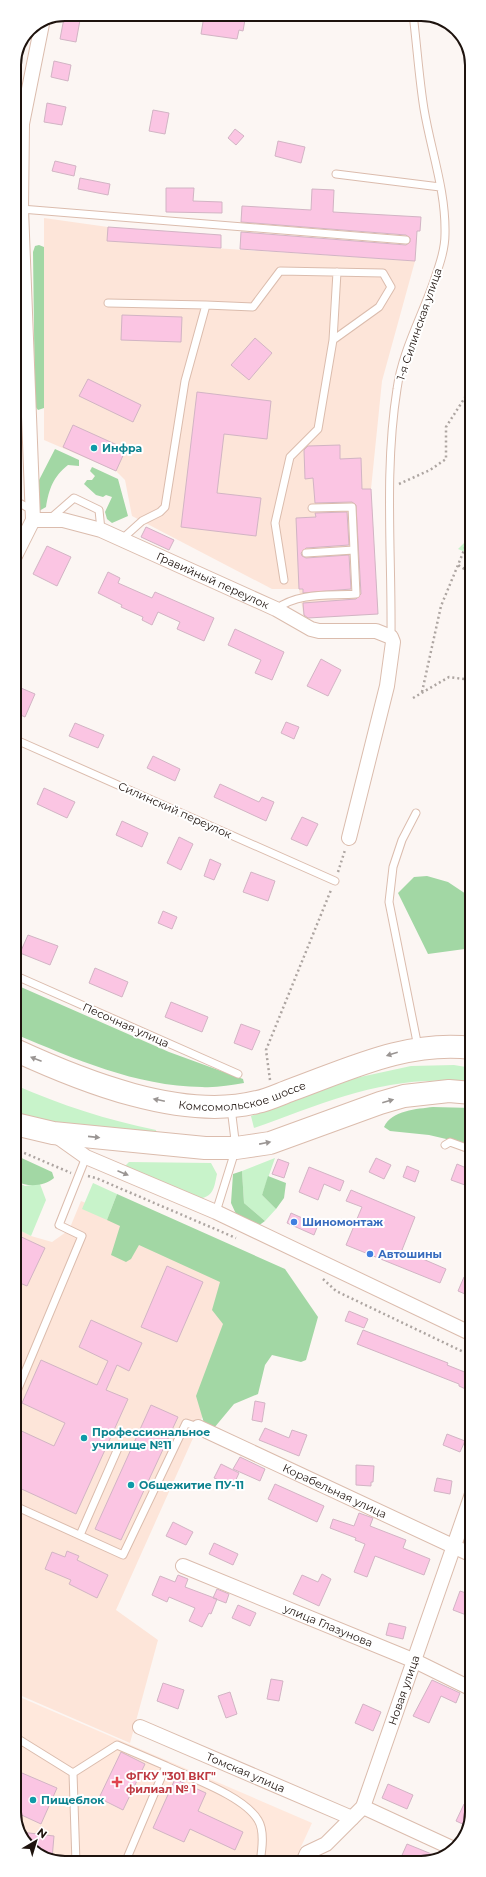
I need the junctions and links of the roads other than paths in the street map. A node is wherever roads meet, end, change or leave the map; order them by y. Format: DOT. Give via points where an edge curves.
graph roads {
  1 [pos="414,21"];
  2 [pos="41,28"];
  3 [pos="336,174"];
  4 [pos="440,187"];
  5 [pos="21,209"];
  6 [pos="406,240"];
  7 [pos="338,272"];
  8 [pos="108,303"];
  9 [pos="206,305"];
  10 [pos="21,307"];
  11 [pos="333,340"];
  12 [pos="21,506"];
  13 [pos="312,508"];
  14 [pos="32,515"];
  15 [pos="49,520"];
  16 [pos="101,530"];
  17 [pos="122,539"];
  18 [pos="21,541"];
  19 [pos="354,550"];
  20 [pos="306,553"];
  21 [pos="284,580"];
  22 [pos="276,609"];
  23 [pos="391,637"];
  24 [pos="21,742"];
  25 [pos="416,814"];
  26 [pos="349,838"];
  27 [pos="335,881"];
  28 [pos="21,978"];
  29 [pos="465,1047"];
  30 [pos="418,1049"];
  31 [pos="21,1053"];
  32 [pos="238,1074"];
  33 [pos="465,1092"];
  34 [pos="231,1106"];
  35 [pos="21,1125"];
  36 [pos="53,1133"];
  37 [pos="445,1145"];
  38 [pos="465,1147"];
  39 [pos="236,1148"];
  40 [pos="86,1157"];
  41 [pos="216,1212"];
  42 [pos="465,1331"];
  43 [pos="21,1382"];
  44 [pos="198,1427"];
  45 [pos="119,1446"];
  46 [pos="21,1509"];
  47 [pos="465,1513"];
  48 [pos="80,1536"];
  49 [pos="453,1546"];
  50 [pos="465,1552"];
  51 [pos="183,1566"];
  52 [pos="415,1661"];
  53 [pos="465,1686"];
  54 [pos="140,1727"];
  55 [pos="21,1742"];
  56 [pos="166,1766"];
  57 [pos="73,1773"];
  58 [pos="363,1808"];
  59 [pos="352,1818"];
  60 [pos="448,1846"];
  61 [pos="76,1856"];
  62 [pos="128,1856"];
  63 [pos="260,1856"];
  64 [pos="306,1856"];
  1 -- 4 [label="lane, 1-я Силинская улица" via="424,110"];
  2 -- 5 [label="street" via="22,124"];
  3 -- 4 [label="lane"];
  4 -- 23 [label="lane, 1-я Силинская улица" via="445,236 442,254 397,387 391,442 388,487"];
  5 -- 6 [label="lane"];
  7 -- 9 [label="lane" via="280,271 253,307"];
  7 -- 11 [label="lane"];
  7 -- 11 [label="lane" via="382,273 391,287 379,307"];
  8 -- 9 [label="lane"];
  9 -- 17 [label="lane" via="185,381 165,507 142,521"];
  10 -- 14 [label="street"];
  11 -- 21 [label="lane" via="318,428 290,457 275,523"];
  12 -- 14 [label="lane"];
  13 -- 19 [label="lane" via="352,507"];
  14 -- 15 [label="street, Гравийный переулок"];
  14 -- 18 [label="street"];
  15 -- 16 [label="street, Гравийный переулок" via="63,520"];
  15 -- 16 [label="lane" via="74,498 98,510"];
  16 -- 17 [label="street, Гравийный переулок"];
  17 -- 22 [label="street, Гравийный переулок"];
  19 -- 20 [label="lane"];
  19 -- 22 [label="lane" via="356,594 302,597 288,601"];
  22 -- 23 [label="street, Гравийный переулок" via="319,631 376,631"];
  23 -- 26 [label="street" via="393,642 387,686"];
  24 -- 27 [label="lane, Силинский переулок"];
  25 -- 30 [label="lane" via="402,840 393,868 389,902"];
  28 -- 32 [label="lane, Песочная улица"];
  29 -- 30 [label="main road, Комсомольское шоссе" via="451,1045"];
  30 -- 34 [label="main road, Комсомольское шоссе, one-way" via="377,1059 257,1102"];
  34 -- 31 [label="main road, Комсомольское шоссе, one-way" via="215,1108 177,1104 135,1095 82,1078"];
  39 -- 33 [label="main road, one-way" via="270,1143 404,1096 449,1091"];
  34 -- 39 [label="lane"];
  35 -- 36 [label="main road"];
  36 -- 39 [label="main road, one-way" via="205,1148"];
  36 -- 40 [label="street"];
  37 -- 38 [label="lane" via="450,1142"];
  39 -- 41 [label="lane"];
  40 -- 41 [label="street, one-way"];
  40 -- 43 [label="lane" via="58,1226 82,1236"];
  41 -- 42 [label="street"];
  44 -- 48 [label="lane" via="186,1423 123,1554"];
  44 -- 49 [label="street, Корабельная улица"];
  45 -- 48 [label="lane"];
  46 -- 48 [label="lane"];
  47 -- 49 [label="street, Новая улица"];
  49 -- 50 [label="street, Корабельная улица"];
  49 -- 52 [label="street, Новая улица"];
  51 -- 52 [label="street, улица Глазунова"];
  52 -- 53 [label="street, улица Глазунова"];
  52 -- 58 [label="street, Новая улица"];
  54 -- 59 [label="street, Томская улица"];
  55 -- 57 [label="lane"];
  56 -- 57 [label="lane" via="117,1745"];
  56 -- 62 [label="lane"];
  56 -- 63 [label="lane" via="235,1798 253,1814 259,1821 261,1830"];
  57 -- 61 [label="lane"];
  58 -- 59 [label="street, Новая улица"];
  58 -- 60 [label="street"];
  59 -- 64 [label="street, Новая улица" via="326,1844"];
}
